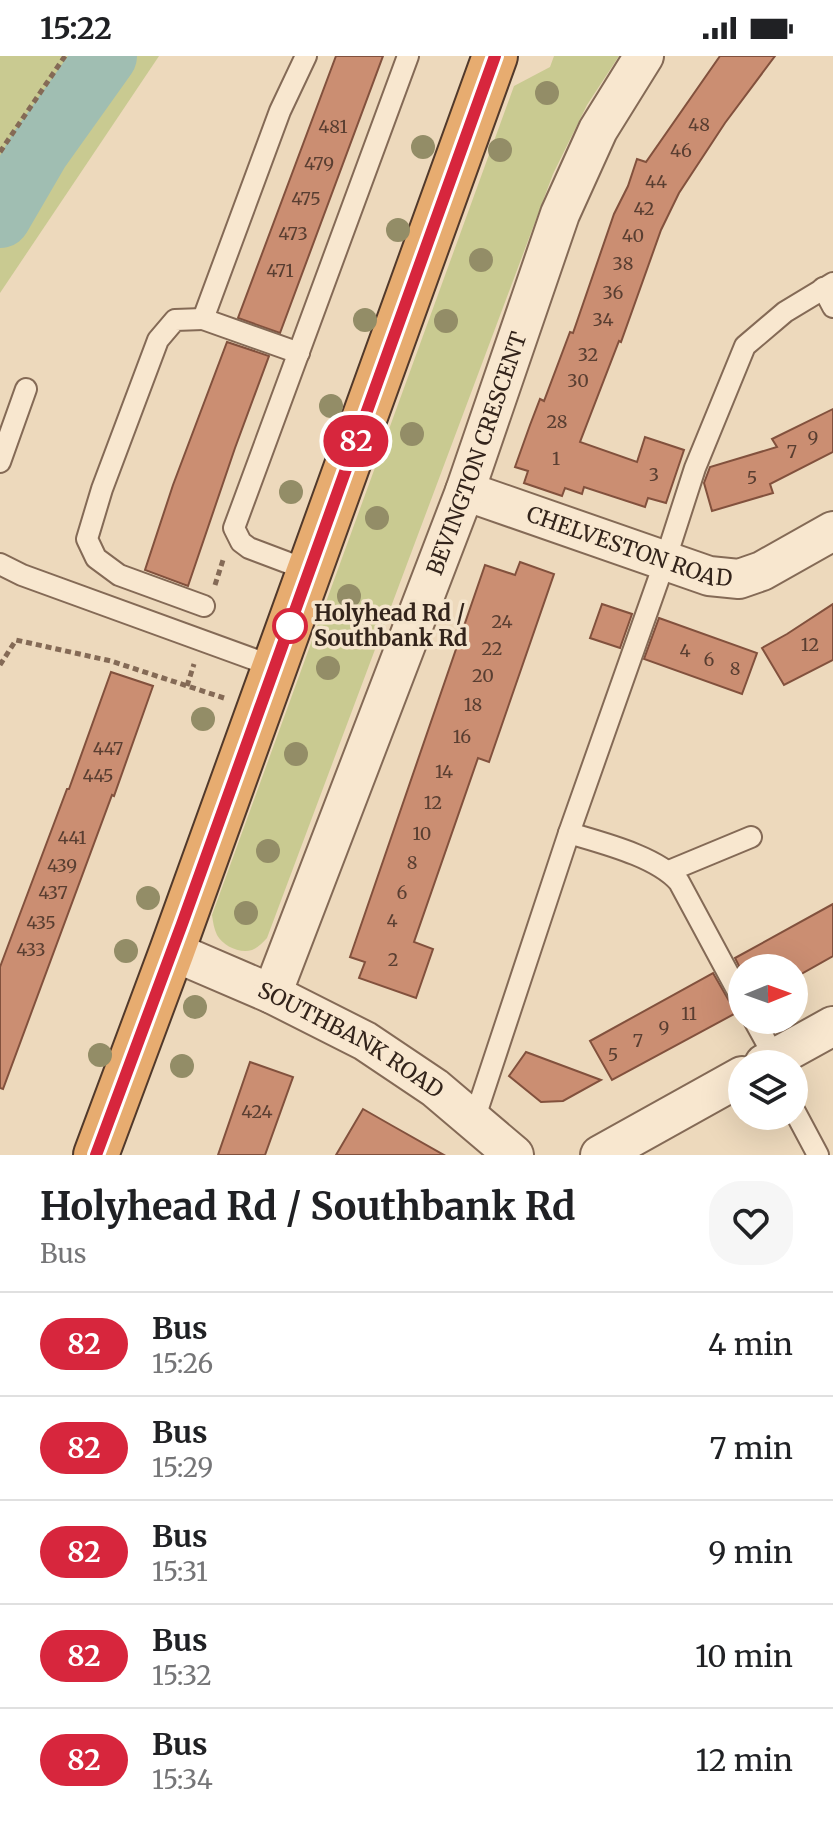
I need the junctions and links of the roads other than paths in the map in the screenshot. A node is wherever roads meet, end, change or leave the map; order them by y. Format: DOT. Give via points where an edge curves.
graph roads {
  1 [pos="306,56"];
  2 [pos="408,56"];
  3 [pos="495,56"];
  4 [pos="644,56"];
  5 [pos="828,286"];
  6 [pos="833,307"];
  7 [pos="203,319"];
  8 [pos="299,353"];
  9 [pos="26,389"];
  10 [pos="0,462"];
  11 [pos="465,491"];
  12 [pos="833,531"];
  13 [pos="665,561"];
  14 [pos="0,564"];
  15 [pos="310,571"];
  16 [pos="204,606"];
  17 [pos="275,667"];
  18 [pos="569,833"];
  19 [pos="751,837"];
  20 [pos="669,871"];
  21 [pos="172,951"];
  22 [pos="728,973"];
  23 [pos="272,994"];
  24 [pos="833,1026"];
  25 [pos="791,1050"];
  26 [pos="728,1085"];
  27 [pos="474,1120"];
  28 [pos="805,1130"];
  29 [pos="96,1155"];
  30 [pos="514,1155"];
  31 [pos="600,1155"];
  32 [pos="818,1155"];
  1 -- 7 [label="lane" via="280,111"];
  2 -- 8 [label="lane"];
  3 -- 15 [label="highway"];
  4 -- 11 [label="street, BEVINGTON CRESCENT" via="598,130 560,214"];
  5 -- 6 [label="lane"];
  5 -- 13 [label="lane" via="785,312 745,346 695,468"];
  7 -- 8 [label="lane"];
  7 -- 16 [label="lane" via="175,320 158,340 87,539 96,558 119,575"];
  8 -- 15 [label="lane" via="234,528 249,548"];
  9 -- 10 [label="lane"];
  11 -- 13 [label="street, CHELVESTON ROAD"];
  11 -- 23 [label="street, BEVINGTON CRESCENT"];
  12 -- 13 [label="street, CHELVESTON ROAD" via="739,579 709,576"];
  13 -- 18 [label="lane"];
  14 -- 17 [label="lane"];
  15 -- 17 [label="highway"];
  17 -- 21 [label="highway"];
  18 -- 20 [label="lane"];
  18 -- 27 [label="lane"];
  19 -- 20 [label="lane"];
  20 -- 22 [label="lane"];
  21 -- 23 [label="street, SOUTHBANK ROAD"];
  21 -- 29 [label="highway"];
  23 -- 27 [label="street, SOUTHBANK ROAD" via="365,1041"];
  24 -- 25 [label="street"];
  26 -- 31 [label="street"];
  27 -- 30 [label="street, SOUTHBANK ROAD"];
  28 -- 32 [label="lane"];
}
